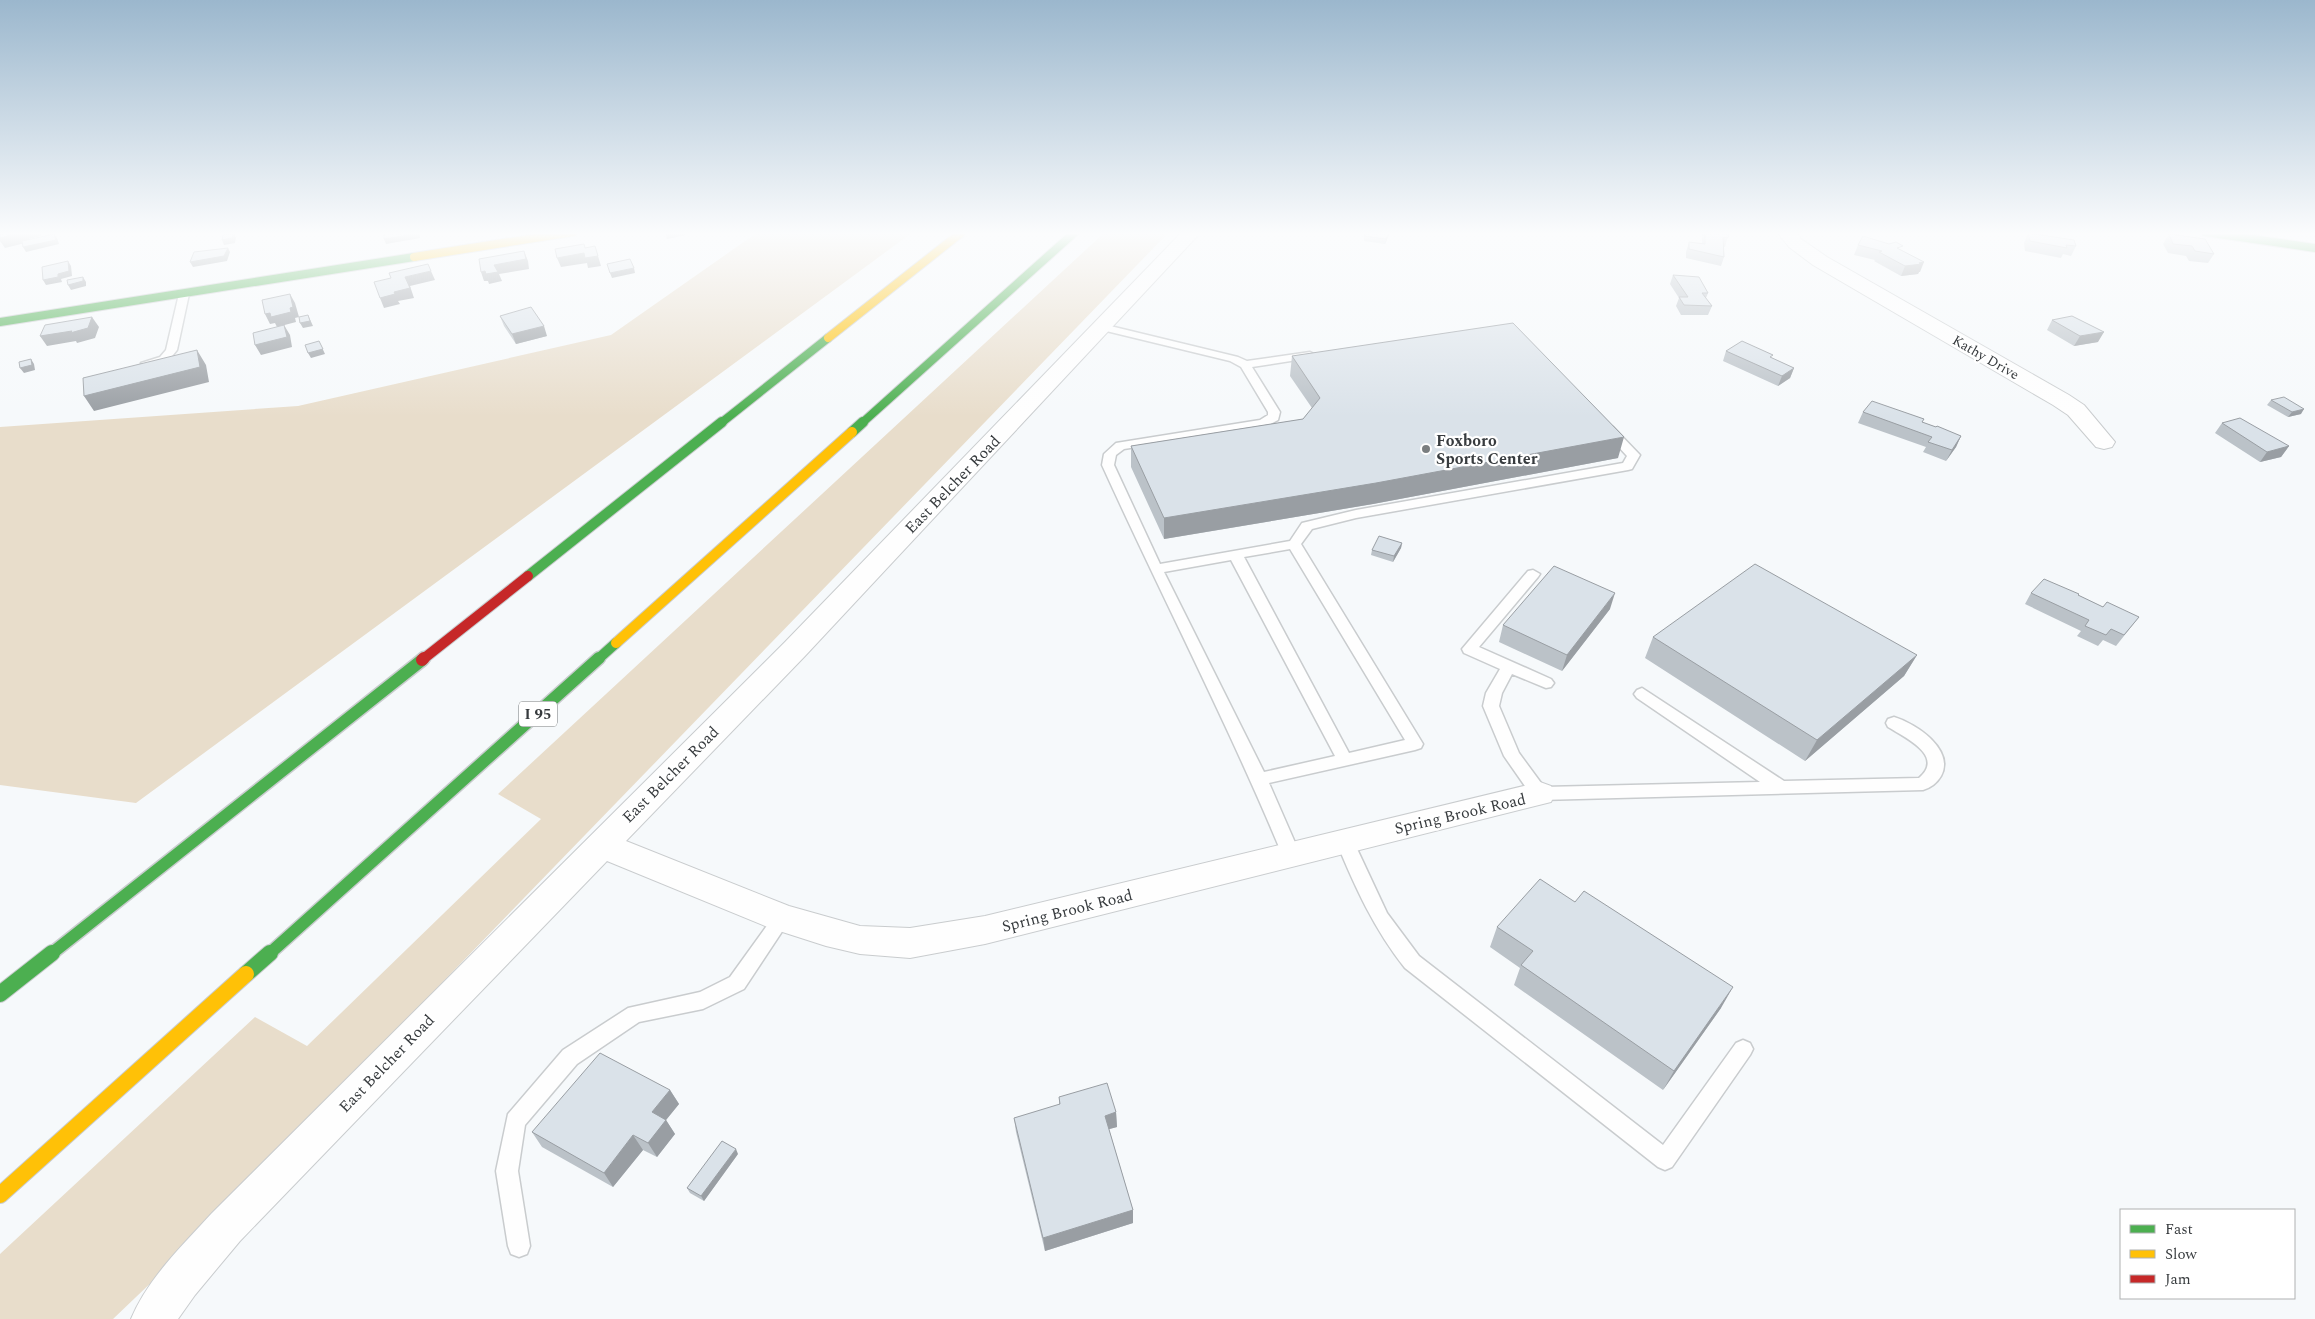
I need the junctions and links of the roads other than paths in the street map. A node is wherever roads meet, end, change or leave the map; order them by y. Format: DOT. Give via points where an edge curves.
graph roads {
  1 [pos="184,294"];
  2 [pos="884,294"];
  3 [pos="1006,294"];
  4 [pos="1134,294"];
  5 [pos="1876,294"];
  6 [pos="0,322"];
  7 [pos="1102,327"];
  8 [pos="1321,353"];
  9 [pos="1245,364"];
  10 [pos="134,368"];
  11 [pos="1600,421"];
  12 [pos="2104,442"];
  13 [pos="1294,544"];
  14 [pos="1236,554"];
  15 [pos="1156,569"];
  16 [pos="1533,574"];
  17 [pos="1508,668"];
  18 [pos="1546,684"];
  19 [pos="1642,694"];
  20 [pos="1894,723"];
  21 [pos="1345,760"];
  22 [pos="1259,779"];
  23 [pos="1782,788"];
  24 [pos="1540,794"];
  25 [pos="1346,841"];
  26 [pos="601,845"];
  27 [pos="1291,854"];
  28 [pos="782,918"];
  29 [pos="0,994"];
  30 [pos="1743,1048"];
  31 [pos="0,1195"];
  32 [pos="519,1246"];
  33 [pos="152,1319"];
  1 -- 6 [label="main road"];
  1 -- 10 [label="lane" via="171,350 164,359"];
  2 -- 29 [label="main road"];
  3 -- 31 [label="main road, I 95"];
  4 -- 7 [label="street, East Belcher Road"];
  5 -- 12 [label="street, Kathy Drive" via="2061,400 2076,410"];
  7 -- 9 [label="lane" via="1226,356"];
  7 -- 26 [label="street, East Belcher Road" via="795,649"];
  8 -- 9 [label="lane"];
  9 -- 15 [label="lane" via="1274,412 1274,418 1124,445 1116,448 1109,457 1109,469"];
  11 -- 13 [label="lane" via="1634,455 1628,466 1348,516 1307,526"];
  13 -- 14 [label="lane"];
  13 -- 21 [label="lane" via="1415,744"];
  14 -- 15 [label="lane"];
  14 -- 21 [label="lane"];
  15 -- 22 [label="lane"];
  16 -- 17 [label="lane" via="1469,649"];
  17 -- 18 [label="lane"];
  17 -- 24 [label="lane" via="1494,693 1491,706 1512,756"];
  19 -- 23 [label="lane"];
  20 -- 23 [label="lane" via="1918,737 1936,758 1938,769 1934,777 1923,784"];
  21 -- 22 [label="lane"];
  22 -- 27 [label="lane"];
  23 -- 24 [label="lane"];
  24 -- 25 [label="street, Spring Brook Road"];
  25 -- 27 [label="street, Spring Brook Road"];
  25 -- 30 [label="lane" via="1369,900 1391,938 1412,962 1665,1160"];
  26 -- 28 [label="street, Spring Brook Road"];
  26 -- 33 [label="street, East Belcher Road" via="226,1227 180,1280"];
  27 -- 28 [label="street, Spring Brook Road" via="985,930 910,943 860,940"];
  28 -- 32 [label="lane" via="737,984 703,1000 635,1014 570,1058 515,1122 507,1171"];
}
